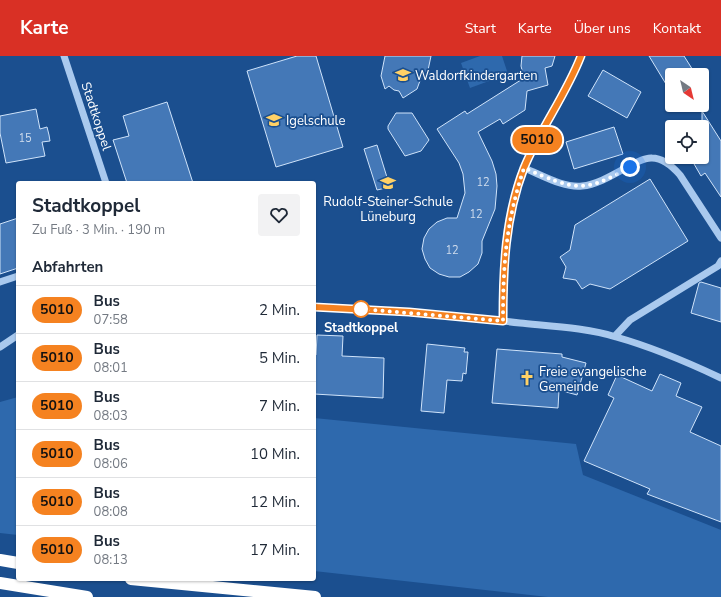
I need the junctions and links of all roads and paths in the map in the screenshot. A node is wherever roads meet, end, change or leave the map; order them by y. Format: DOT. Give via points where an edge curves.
graph roads {
  1 [pos="64,56"];
  2 [pos="581,56"];
  3 [pos="524,168"];
  4 [pos="105,181"];
  5 [pos="721,238"];
  6 [pos="721,261"];
  7 [pos="16,277"];
  8 [pos="0,282"];
  9 [pos="316,307"];
  10 [pos="503,321"];
  11 [pos="16,336"];
  12 [pos="615,336"];
  13 [pos="0,347"];
  14 [pos="721,378"];
  15 [pos="0,560"];
  16 [pos="16,563"];
  17 [pos="151,581"];
  18 [pos="0,583"];
  19 [pos="87,597"];
  20 [pos="315,597"];
  1 -- 4 [label="street, Stadtkoppel"];
  2 -- 3 [label="street"];
  3 -- 5 [label="street" via="558,182 581,187 605,181 643,160 652,158 663,161 680,175"];
  3 -- 10 [label="street" via="508,227 503,282"];
  6 -- 12 [label="street" via="718,266 630,320"];
  7 -- 8 [label="street"];
  9 -- 10 [label="street" via="409,312"];
  10 -- 12 [label="street"];
  11 -- 13 [label="street"];
  12 -- 14 [label="street" via="680,359"];
  15 -- 16 [label="highway"];
  17 -- 20 [label="highway"];
  18 -- 19 [label="highway"];
}
